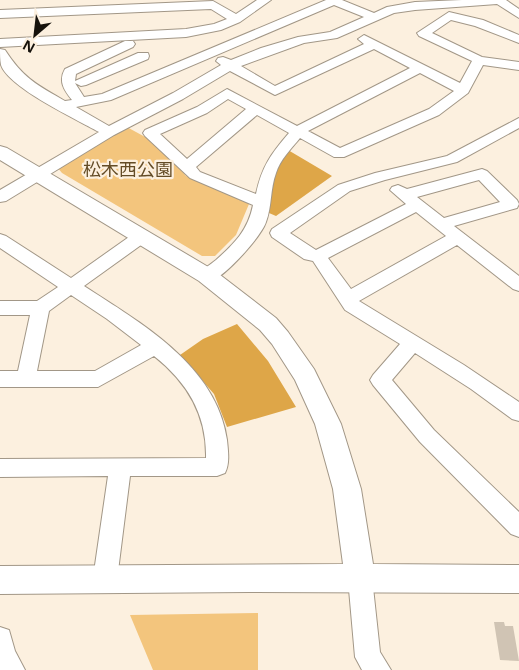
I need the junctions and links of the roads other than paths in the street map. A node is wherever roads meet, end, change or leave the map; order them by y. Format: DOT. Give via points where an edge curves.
graph roads {
  1 [pos="265,0"];
  2 [pos="334,0"];
  3 [pos="498,0"];
  4 [pos="163,3"];
  5 [pos="2,14"];
  6 [pos="519,14"];
  7 [pos="372,16"];
  8 [pos="236,18"];
  9 [pos="0,28"];
  10 [pos="344,29"];
  11 [pos="252,35"];
  12 [pos="519,39"];
  13 [pos="131,40"];
  14 [pos="0,42"];
  15 [pos="374,44"];
  16 [pos="273,49"];
  17 [pos="0,53"];
  18 [pos="210,53"];
  19 [pos="143,56"];
  20 [pos="479,60"];
  21 [pos="231,66"];
  22 [pos="519,66"];
  23 [pos="419,68"];
  24 [pos="164,72"];
  25 [pos="81,82"];
  26 [pos="463,90"];
  27 [pos="81,102"];
  28 [pos="62,106"];
  29 [pos="256,108"];
  30 [pos="519,122"];
  31 [pos="298,131"];
  32 [pos="109,132"];
  33 [pos="0,152"];
  34 [pos="187,167"];
  35 [pos="37,174"];
  36 [pos="380,176"];
  37 [pos="0,197"];
  38 [pos="411,200"];
  39 [pos="262,203"];
  40 [pos="441,224"];
  41 [pos="142,236"];
  42 [pos="458,238"];
  43 [pos="0,240"];
  44 [pos="318,256"];
  45 [pos="207,276"];
  46 [pos="519,285"];
  47 [pos="70,287"];
  48 [pos="348,299"];
  49 [pos="0,308"];
  50 [pos="41,308"];
  51 [pos="412,342"];
  52 [pos="155,346"];
  53 [pos="26,378"];
  54 [pos="0,379"];
  55 [pos="519,413"];
  56 [pos="0,468"];
  57 [pos="120,468"];
  58 [pos="519,527"];
  59 [pos="360,578"];
  60 [pos="105,579"];
  61 [pos="519,579"];
  62 [pos="0,580"];
  63 [pos="0,639"];
  64 [pos="12,670"];
  65 [pos="378,670"];
  1 -- 8 [label="street"];
  2 -- 7 [label="street"];
  2 -- 11 [label="street"];
  3 -- 6 [label="street"];
  3 -- 7 [label="street" via="414,6"];
  4 -- 5 [label="street"];
  4 -- 8 [label="street" via="212,5"];
  5 -- 9 [label="street"];
  7 -- 10 [label="street"];
  8 -- 13 [label="street" via="205,30"];
  10 -- 15 [label="street"];
  10 -- 16 [label="street" via="333,35"];
  11 -- 16 [label="street"];
  11 -- 18 [label="street"];
  12 -- 20 [label="street" via="480,23 449,16 423,33"];
  13 -- 14 [label="street"];
  13 -- 19 [label="street"];
  13 -- 27 [label="street" via="70,72 68,86"];
  15 -- 21 [label="street" via="275,91"];
  15 -- 23 [label="street"];
  16 -- 21 [label="street"];
  17 -- 28 [label="street" via="10,69 28,86"];
  18 -- 21 [label="street"];
  18 -- 24 [label="street"];
  19 -- 24 [label="street"];
  19 -- 25 [label="street"];
  20 -- 22 [label="street"];
  20 -- 26 [label="street"];
  21 -- 32 [label="street"];
  23 -- 26 [label="street"];
  23 -- 31 [label="street"];
  24 -- 27 [label="street" via="106,96"];
  26 -- 31 [label="street" via="434,112 339,154"];
  27 -- 28 [label="street"];
  28 -- 32 [label="street"];
  29 -- 31 [label="street"];
  29 -- 34 [label="street"];
  29 -- 34 [label="street" via="227,93 202,110 150,133"];
  30 -- 36 [label="street" via="452,159"];
  31 -- 39 [label="street" via="276,156 268,173"];
  32 -- 35 [label="street"];
  33 -- 35 [label="street"];
  34 -- 39 [label="street" via="195,175"];
  35 -- 37 [label="street"];
  35 -- 41 [label="street"];
  36 -- 38 [label="street"];
  36 -- 44 [label="street" via="344,188 278,233 310,255"];
  38 -- 40 [label="street"];
  38 -- 40 [label="street" via="482,174 511,204"];
  38 -- 44 [label="street"];
  39 -- 45 [label="street" via="254,230"];
  40 -- 42 [label="street"];
  41 -- 45 [label="street"];
  41 -- 47 [label="street"];
  42 -- 46 [label="street"];
  42 -- 48 [label="street"];
  43 -- 47 [label="street"];
  44 -- 48 [label="street"];
  45 -- 59 [label="street" via="268,324 305,376 328,424 347,489"];
  47 -- 50 [label="street"];
  47 -- 52 [label="street"];
  48 -- 51 [label="street" via="351,305"];
  49 -- 50 [label="street"];
  50 -- 53 [label="street"];
  51 -- 55 [label="street" via="485,387"];
  51 -- 58 [label="street" via="380,380 427,436"];
  52 -- 53 [label="street" via="98,379"];
  52 -- 57 [label="street" via="181,368 206,401 216,432 217,467"];
  53 -- 54 [label="street"];
  56 -- 57 [label="street"];
  57 -- 60 [label="street"];
  59 -- 60 [label="street"];
  59 -- 61 [label="street"];
  59 -- 65 [label="street" via="368,657"];
  60 -- 62 [label="street"];
  63 -- 64 [label="street" via="3,655"];
}
